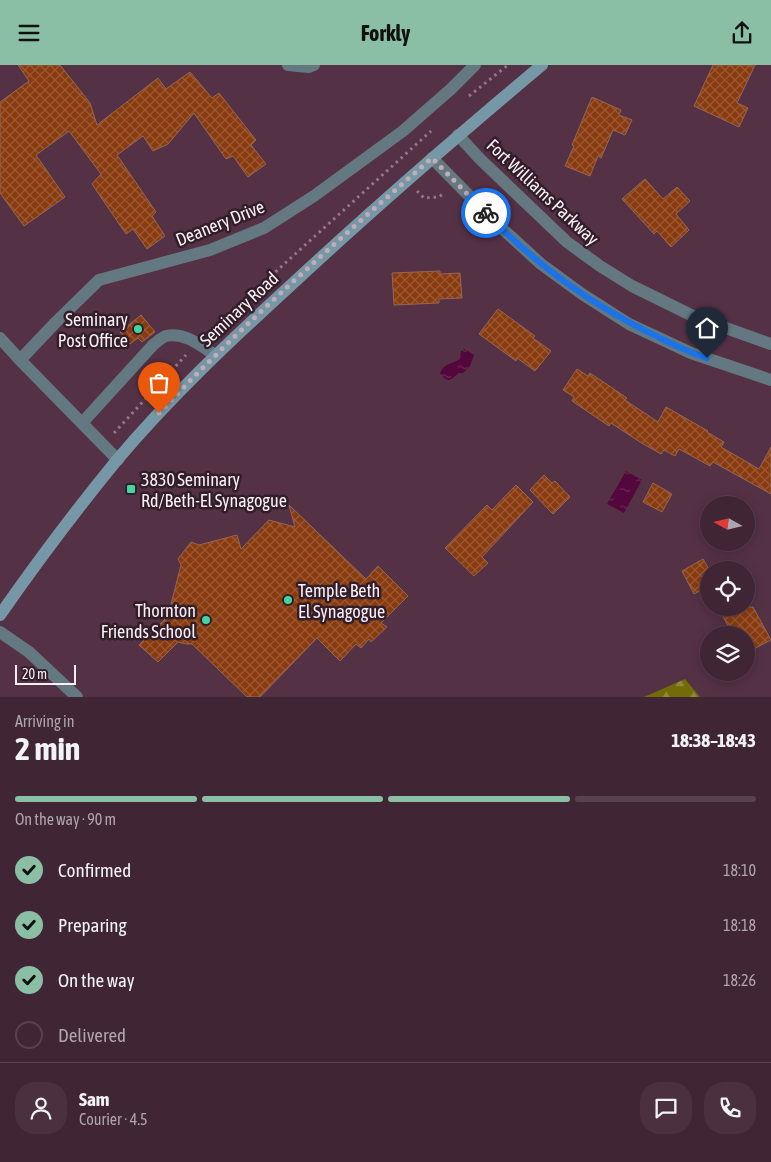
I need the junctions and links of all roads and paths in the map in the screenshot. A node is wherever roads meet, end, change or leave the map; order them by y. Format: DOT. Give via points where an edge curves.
graph roads {
  1 [pos="288,65"];
  2 [pos="314,65"];
  3 [pos="475,65"];
  4 [pos="508,65"];
  5 [pos="542,65"];
  6 [pos="465,100"];
  7 [pos="436,127"];
  8 [pos="458,135"];
  9 [pos="432,158"];
  10 [pos="286,263"];
  11 [pos="0,338"];
  12 [pos="771,344"];
  13 [pos="215,355"];
  14 [pos="20,360"];
  15 [pos="771,380"];
  16 [pos="82,423"];
  17 [pos="118,459"];
  18 [pos="0,615"];
  19 [pos="0,632"];
  20 [pos="77,697"];
  1 -- 2 [label="street"];
  3 -- 14 [label="street, Deanery Drive" via="403,131 264,228 210,250 99,280"];
  4 -- 6 [label="path"];
  5 -- 8 [label="main road, Seminary Road"];
  7 -- 10 [label="path"];
  8 -- 9 [label="main road, Seminary Road"];
  8 -- 12 [label="street, Fort Williams Parkway" via="567,242 600,266 695,317"];
  9 -- 13 [label="main road, Seminary Road"];
  9 -- 15 [label="street" via="496,223 541,264 582,295 629,323 691,353"];
  11 -- 14 [label="street"];
  13 -- 16 [label="street" via="187,337 165,336"];
  13 -- 17 [label="main road, Seminary Road"];
  14 -- 16 [label="street"];
  16 -- 17 [label="street"];
  17 -- 18 [label="main road, Seminary Road"];
  19 -- 20 [label="street" via="29,652"];
}
